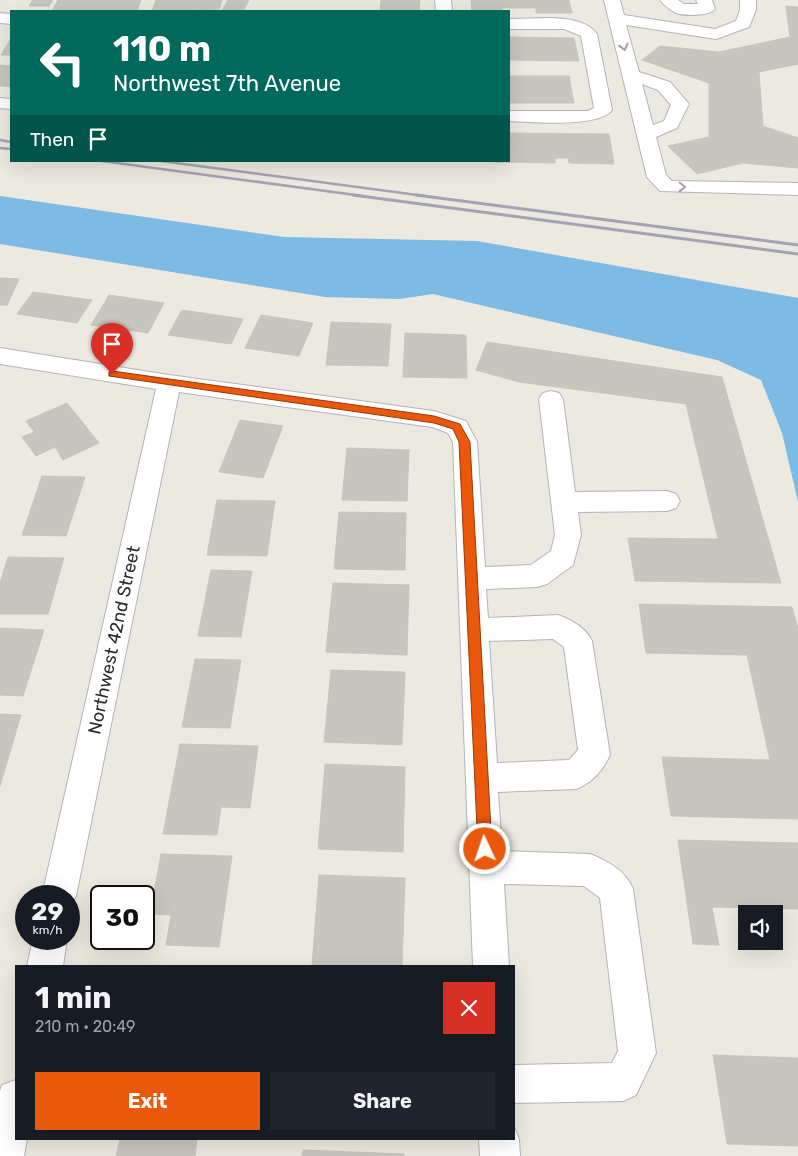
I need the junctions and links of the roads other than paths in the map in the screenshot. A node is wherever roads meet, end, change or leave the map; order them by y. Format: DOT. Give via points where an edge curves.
graph roads {
  1 [pos="612,0"];
  2 [pos="668,0"];
  3 [pos="704,0"];
  4 [pos="748,0"];
  5 [pos="616,18"];
  6 [pos="510,24"];
  7 [pos="631,75"];
  8 [pos="510,116"];
  9 [pos="646,135"];
  10 [pos="798,188"];
  11 [pos="0,356"];
  12 [pos="169,383"];
  13 [pos="551,399"];
  14 [pos="667,501"];
  15 [pos="564,502"];
  16 [pos="471,579"];
  17 [pos="475,630"];
  18 [pos="481,778"];
  19 [pos="486,867"];
  20 [pos="62,885"];
  21 [pos="48,950"];
  22 [pos="44,965"];
  23 [pos="491,965"];
  24 [pos="515,1084"];
  25 [pos="15,1104"];
  26 [pos="499,1140"];
  27 [pos="4,1156"];
  28 [pos="500,1156"];
  1 -- 5 [label="street"];
  2 -- 3 [label="street" via="680,9 707,9"];
  4 -- 5 [label="street" via="743,24 716,34"];
  5 -- 7 [label="street, one-way"];
  6 -- 8 [label="street" via="572,24 585,28 589,34 603,110 591,116"];
  7 -- 9 [label="street"];
  7 -- 9 [label="street" via="664,86 680,104 671,124"];
  9 -- 10 [label="street, one-way" via="657,177 667,187"];
  11 -- 12 [label="street"];
  12 -- 16 [label="street" via="434,420 457,427 464,442"];
  12 -- 20 [label="street, Northwest 42nd Street"];
  13 -- 15 [label="street"];
  14 -- 15 [label="street"];
  15 -- 16 [label="street" via="568,536 563,557 537,576"];
  16 -- 17 [label="street"];
  17 -- 18 [label="street"];
  17 -- 18 [label="street" via="558,627 578,641 594,755 576,774"];
  18 -- 19 [label="street"];
  19 -- 23 [label="street"];
  19 -- 24 [label="street" via="590,870 616,889 637,1053 623,1082"];
  21 -- 22 [label="street"];
  25 -- 27 [label="street"];
  26 -- 28 [label="street"];
}
